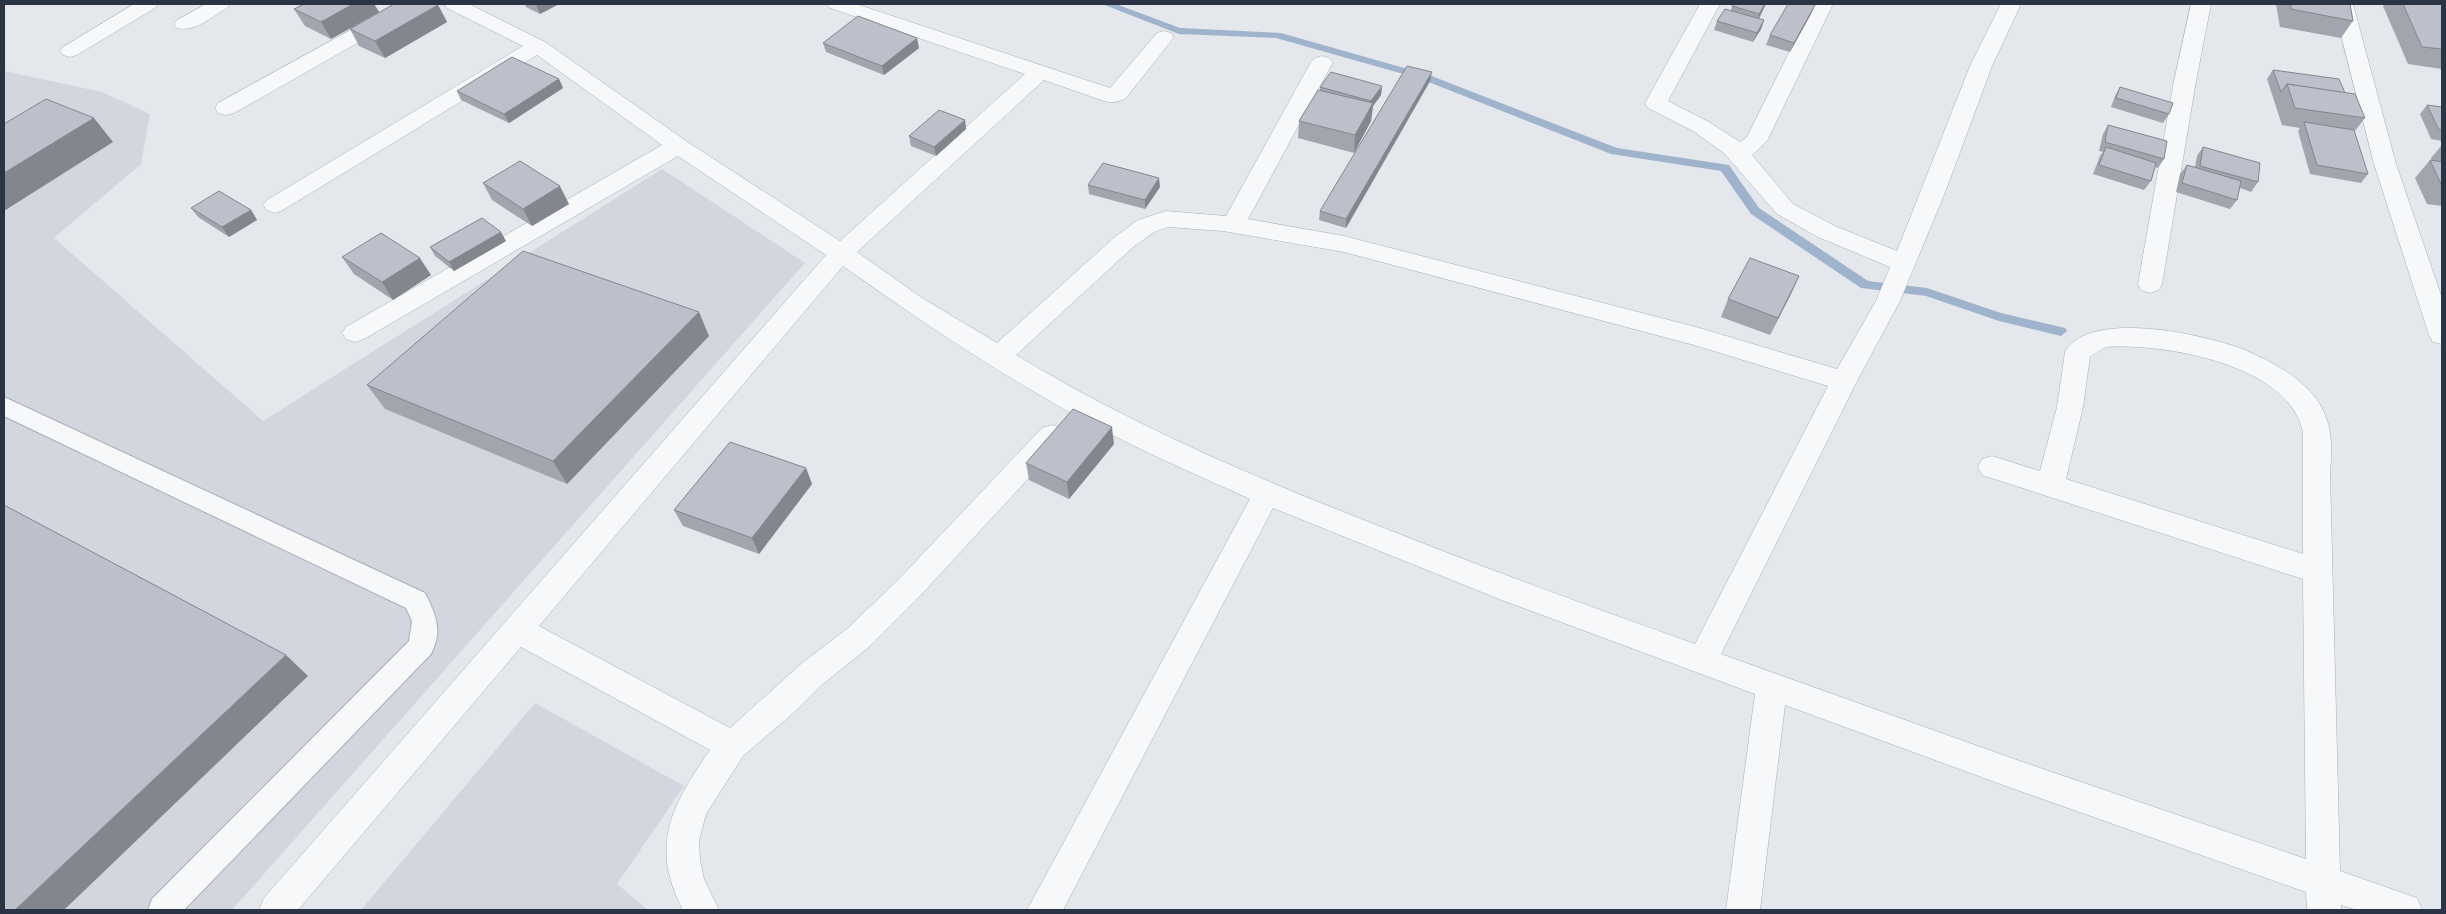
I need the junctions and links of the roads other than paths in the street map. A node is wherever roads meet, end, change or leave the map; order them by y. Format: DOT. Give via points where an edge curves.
graph roads {
  1 [pos="148,4"];
  2 [pos="220,4"];
  3 [pos="412,4"];
  4 [pos="454,4"];
  5 [pos="837,4"];
  6 [pos="1710,4"];
  7 [pos="1823,4"];
  8 [pos="2011,4"];
  9 [pos="2201,4"];
  10 [pos="2343,4"];
  11 [pos="184,24"];
  12 [pos="1164,37"];
  13 [pos="538,46"];
  14 [pos="70,51"];
  15 [pos="1322,62"];
  16 [pos="1039,72"];
  17 [pos="226,108"];
  18 [pos="678,146"];
  19 [pos="1739,154"];
  20 [pos="275,205"];
  21 [pos="1233,225"];
  22 [pos="841,253"];
  23 [pos="1902,269"];
  24 [pos="2150,284"];
  25 [pos="355,333"];
  26 [pos="2442,335"];
  27 [pos="999,356"];
  28 [pos="1844,381"];
  29 [pos="1081,405"];
  30 [pos="4,406"];
  31 [pos="1992,467"];
  32 [pos="2050,486"];
  33 [pos="1266,494"];
  34 [pos="2317,570"];
  35 [pos="517,630"];
  36 [pos="1704,659"];
  37 [pos="1772,684"];
  38 [pos="732,746"];
  39 [pos="2324,897"];
  40 [pos="163,910"];
  41 [pos="276,910"];
  42 [pos="702,910"];
  43 [pos="1044,910"];
  44 [pos="1743,910"];
  45 [pos="2405,910"];
  1 -- 14 [label="street"];
  2 -- 11 [label="street"];
  3 -- 17 [label="street"];
  4 -- 13 [label="street"];
  5 -- 16 [label="street"];
  6 -- 19 [label="street" via="1656,103 1712,132"];
  7 -- 19 [label="street" via="1761,133"];
  8 -- 23 [label="street" via="1981,66"];
  9 -- 24 [label="street"];
  10 -- 26 [label="street" via="2385,164"];
  12 -- 16 [label="street" via="1112,96"];
  13 -- 18 [label="street"];
  13 -- 20 [label="street"];
  15 -- 21 [label="street"];
  16 -- 22 [label="street"];
  18 -- 22 [label="street"];
  18 -- 25 [label="street"];
  19 -- 23 [label="street" via="1783,207"];
  21 -- 27 [label="street" via="1166,219 1146,226 1124,242"];
  21 -- 28 [label="street" via="1344,244 1430,265 1696,336"];
  22 -- 27 [label="street" via="914,304"];
  22 -- 35 [label="street"];
  23 -- 28 [label="street"];
  27 -- 29 [label="street"];
  28 -- 36 [label="street"];
  29 -- 33 [label="street"];
  29 -- 38 [label="street" via="909,588"];
  30 -- 40 [label="lane" via="416,601 425,621 422,646"];
  31 -- 32 [label="street"];
  32 -- 34 [label="street"];
  32 -- 34 [label="street" via="2070,407 2078,352 2086,346 2105,338 2183,342 2235,356 2293,392 2310,410 2316,425"];
  33 -- 36 [label="street" via="1509,590"];
  33 -- 43 [label="street"];
  34 -- 39 [label="street"];
  35 -- 38 [label="street"];
  35 -- 41 [label="street"];
  36 -- 37 [label="street"];
  37 -- 39 [label="street" via="2014,774"];
  37 -- 44 [label="street"];
  38 -- 42 [label="street" via="689,811 680,847 687,879"];
  39 -- 45 [label="street"];
}
